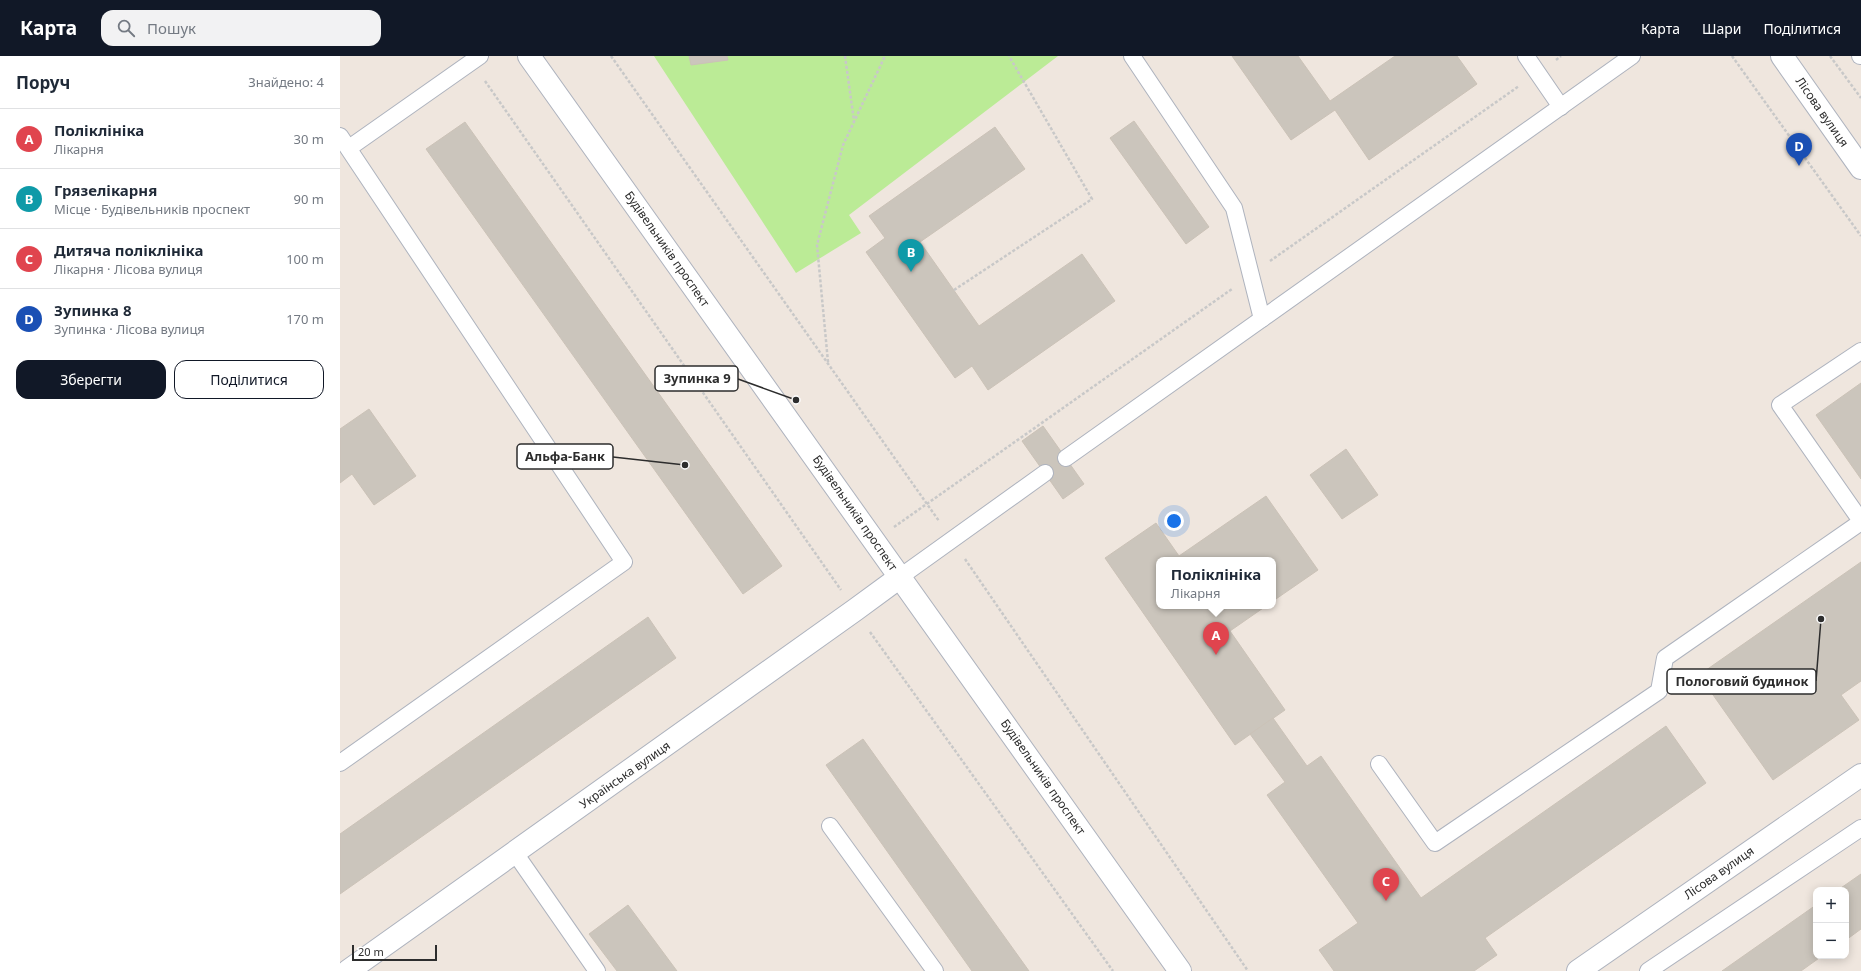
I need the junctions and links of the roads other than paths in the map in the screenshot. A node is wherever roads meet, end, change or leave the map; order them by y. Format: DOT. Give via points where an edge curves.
graph roads {
  1 [pos="529,56"];
  2 [pos="1132,56"];
  3 [pos="1526,56"];
  4 [pos="1632,56"];
  5 [pos="1782,56"];
  6 [pos="476,59"];
  7 [pos="1561,107"];
  8 [pos="344,142"];
  9 [pos="1861,168"];
  10 [pos="1262,319"];
  11 [pos="1861,351"];
  12 [pos="1066,458"];
  13 [pos="1045,473"];
  14 [pos="1861,521"];
  15 [pos="900,577"];
  16 [pos="340,763"];
  17 [pos="1379,764"];
  18 [pos="1861,776"];
  19 [pos="830,826"];
  20 [pos="1861,828"];
  21 [pos="515,853"];
  22 [pos="1582,970"];
  23 [pos="348,971"];
  24 [pos="597,971"];
  25 [pos="935,971"];
  26 [pos="1180,971"];
  27 [pos="1648,971"];
  1 -- 15 [label="street, Будівельників проспект"];
  2 -- 10 [label="lane" via="1234,208"];
  3 -- 7 [label="lane"];
  4 -- 7 [label="lane"];
  5 -- 9 [label="street, Лісова вулиця"];
  6 -- 8 [label="lane"];
  7 -- 10 [label="lane"];
  8 -- 16 [label="lane" via="624,562"];
  10 -- 12 [label="lane"];
  11 -- 14 [label="lane" via="1780,405"];
  13 -- 15 [label="lane"];
  14 -- 17 [label="lane" via="1665,658 1659,691 1435,843"];
  15 -- 21 [label="street, Українська вулиця"];
  15 -- 26 [label="street, Будівельників проспект"];
  18 -- 22 [label="street, Лісова вулиця"];
  19 -- 25 [label="lane"];
  20 -- 27 [label="lane"];
  21 -- 23 [label="street, Українська вулиця"];
  21 -- 24 [label="lane"];
}
